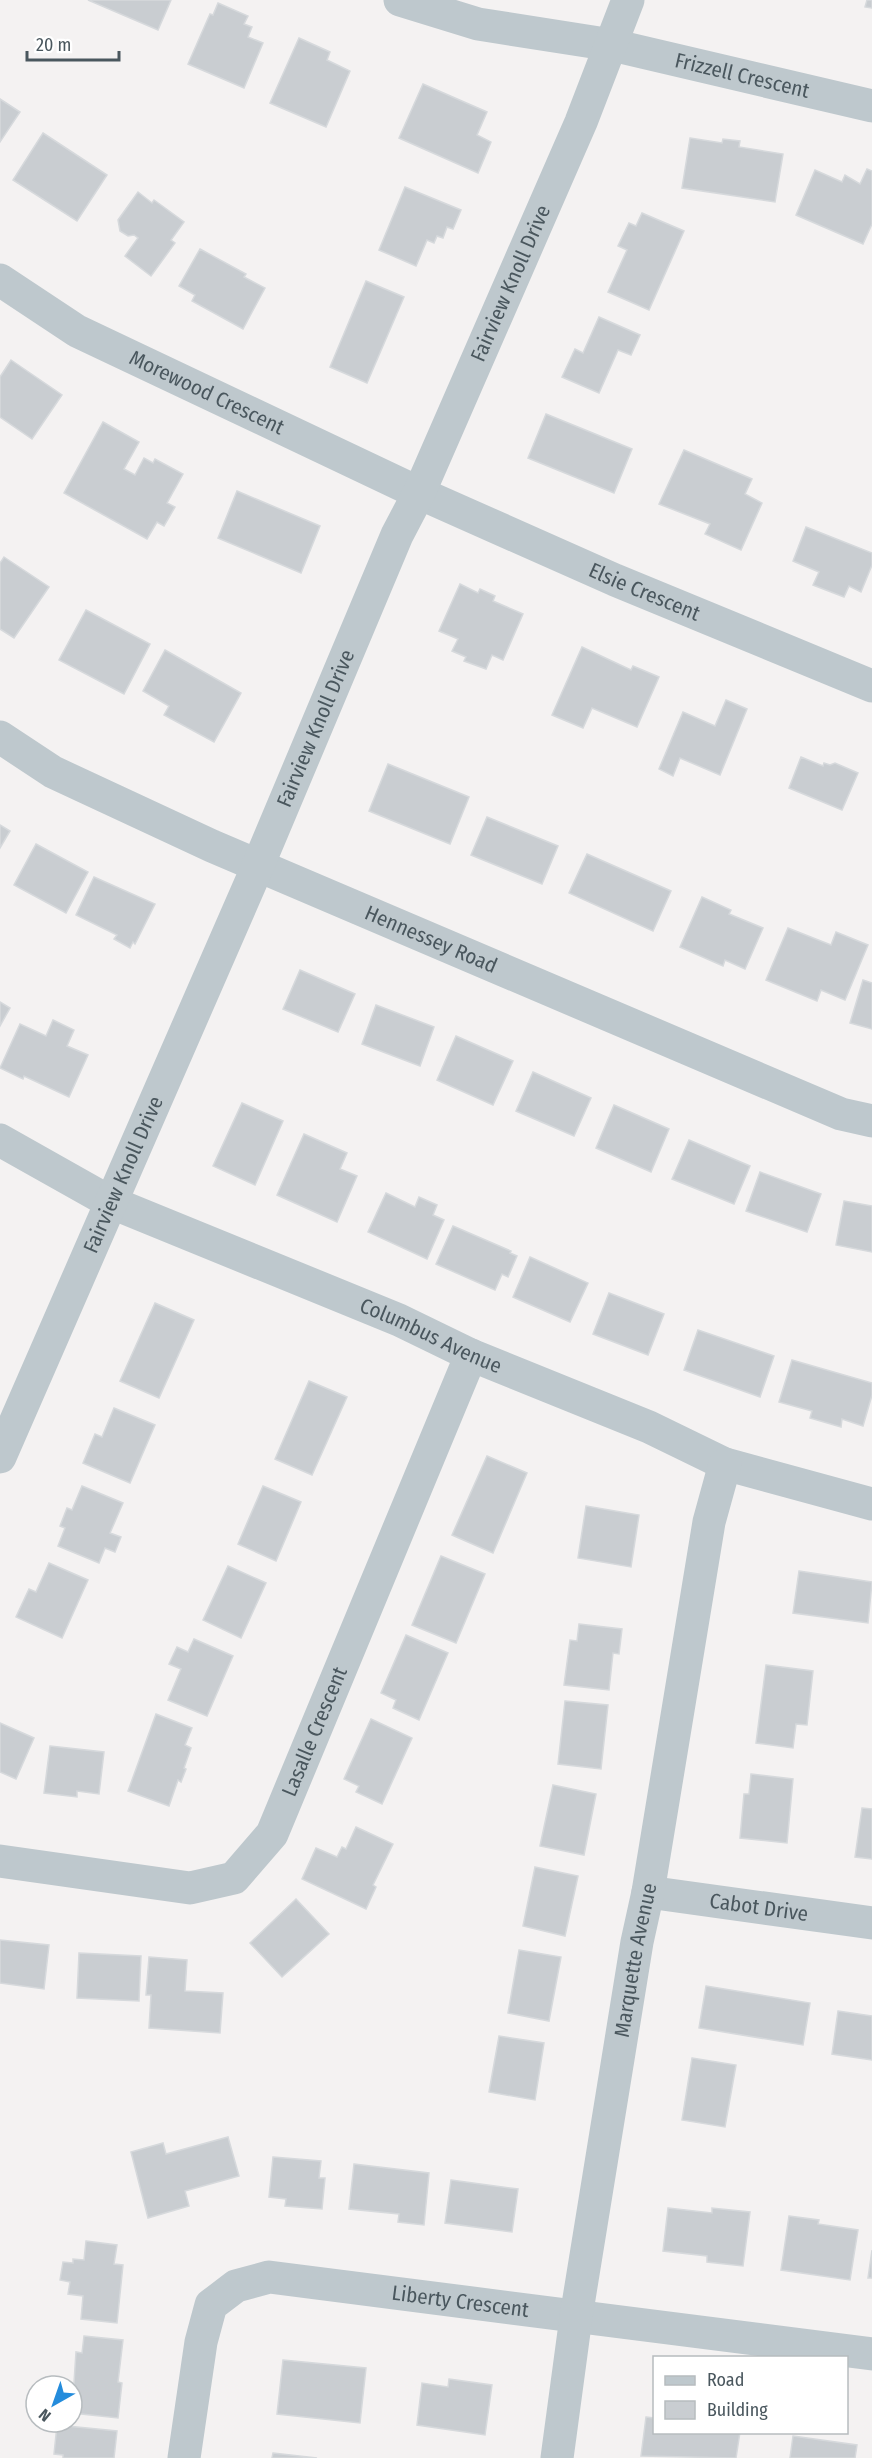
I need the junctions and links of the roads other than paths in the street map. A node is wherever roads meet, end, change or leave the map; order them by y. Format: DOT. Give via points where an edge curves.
graph roads {
  1 [pos="400,0"];
  2 [pos="628,0"];
  3 [pos="612,45"];
  4 [pos="872,106"];
  5 [pos="0,280"];
  6 [pos="419,493"];
  7 [pos="872,686"];
  8 [pos="0,737"];
  9 [pos="257,865"];
  10 [pos="872,1121"];
  11 [pos="0,1140"];
  12 [pos="110,1202"];
  13 [pos="471,1355"];
  14 [pos="0,1457"];
  15 [pos="725,1464"];
  16 [pos="872,1504"];
  17 [pos="0,1861"];
  18 [pos="648,1892"];
  19 [pos="872,1923"];
  20 [pos="576,2317"];
  21 [pos="872,2354"];
  22 [pos="184,2458"];
  23 [pos="557,2458"];
  1 -- 3 [label="street" via="478,24"];
  2 -- 3 [label="street, Fairview Knoll Drive"];
  3 -- 4 [label="street, Frizzell Crescent"];
  3 -- 6 [label="street, Fairview Knoll Drive"];
  5 -- 6 [label="street, Morewood Crescent" via="77,331"];
  6 -- 7 [label="street, Elsie Crescent" via="615,580"];
  6 -- 9 [label="street, Fairview Knoll Drive" via="397,535"];
  8 -- 9 [label="street, Hennessey Road" via="53,772"];
  9 -- 10 [label="street, Hennessey Road" via="841,1114"];
  9 -- 12 [label="street, Fairview Knoll Drive"];
  11 -- 12 [label="street, Columbus Avenue"];
  12 -- 13 [label="street, Columbus Avenue" via="399,1320"];
  12 -- 14 [label="street, Fairview Knoll Drive"];
  13 -- 15 [label="street, Columbus Avenue" via="649,1427"];
  13 -- 17 [label="street, Lasalle Crescent" via="272,1834 234,1878 190,1888"];
  15 -- 16 [label="street, Columbus Avenue"];
  15 -- 18 [label="street, Marquette Avenue" via="709,1522"];
  18 -- 19 [label="street, Cabot Drive"];
  18 -- 20 [label="street, Marquette Avenue"];
  20 -- 21 [label="street, Liberty Crescent"];
  20 -- 22 [label="street, Liberty Crescent" via="269,2277 236,2286 211,2305 201,2342"];
  20 -- 23 [label="street, Marquette Avenue"];
}
